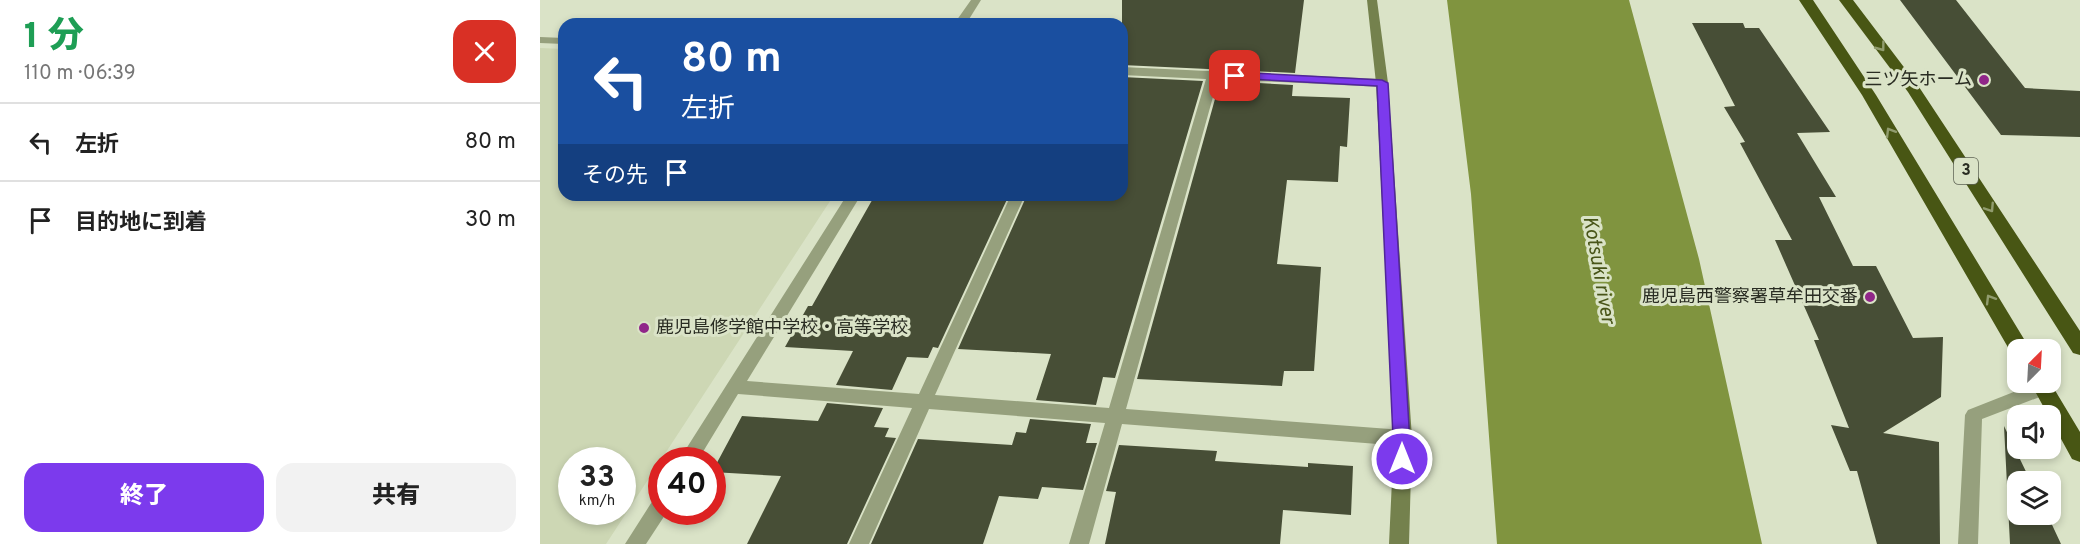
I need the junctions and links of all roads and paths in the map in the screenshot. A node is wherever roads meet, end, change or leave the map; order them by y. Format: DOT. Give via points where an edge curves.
graph roads {
  1 [pos="976,0"];
  2 [pos="1372,0"];
  3 [pos="1806,0"];
  4 [pos="1846,0"];
  5 [pos="964,18"];
  6 [pos="540,40"];
  7 [pos="558,41"];
  8 [pos="1128,71"];
  9 [pos="1214,75"];
  10 [pos="1382,83"];
  11 [pos="850,201"];
  12 [pos="1015,201"];
  13 [pos="2013,339"];
  14 [pos="2080,347"];
  15 [pos="735,387"];
  16 [pos="2024,393"];
  17 [pos="2047,393"];
  18 [pos="924,402"];
  19 [pos="1116,416"];
  20 [pos="1403,438"];
  21 [pos="696,447"];
  22 [pos="2080,452"];
  23 [pos="648,524"];
  24 [pos="635,544"];
  25 [pos="859,544"];
  26 [pos="1079,544"];
  27 [pos="1399,544"];
  28 [pos="1968,544"];
  1 -- 5 [label="street"];
  2 -- 10 [label="street"];
  13 -- 3 [label="highway, one-way" via="1869,95"];
  4 -- 14 [label="highway, 3, one-way" via="1914,90"];
  6 -- 7 [label="street"];
  8 -- 9 [label="street"];
  9 -- 10 [label="street"];
  9 -- 19 [label="street"];
  10 -- 20 [label="street"];
  11 -- 15 [label="street"];
  12 -- 18 [label="street"];
  15 -- 18 [label="street"];
  15 -- 21 [label="street"];
  16 -- 28 [label="street" via="1974,415"];
  17 -- 22 [label="highway"];
  18 -- 19 [label="street"];
  18 -- 25 [label="street"];
  19 -- 20 [label="street"];
  19 -- 26 [label="street"];
  20 -- 27 [label="street"];
  23 -- 24 [label="street"];
}
